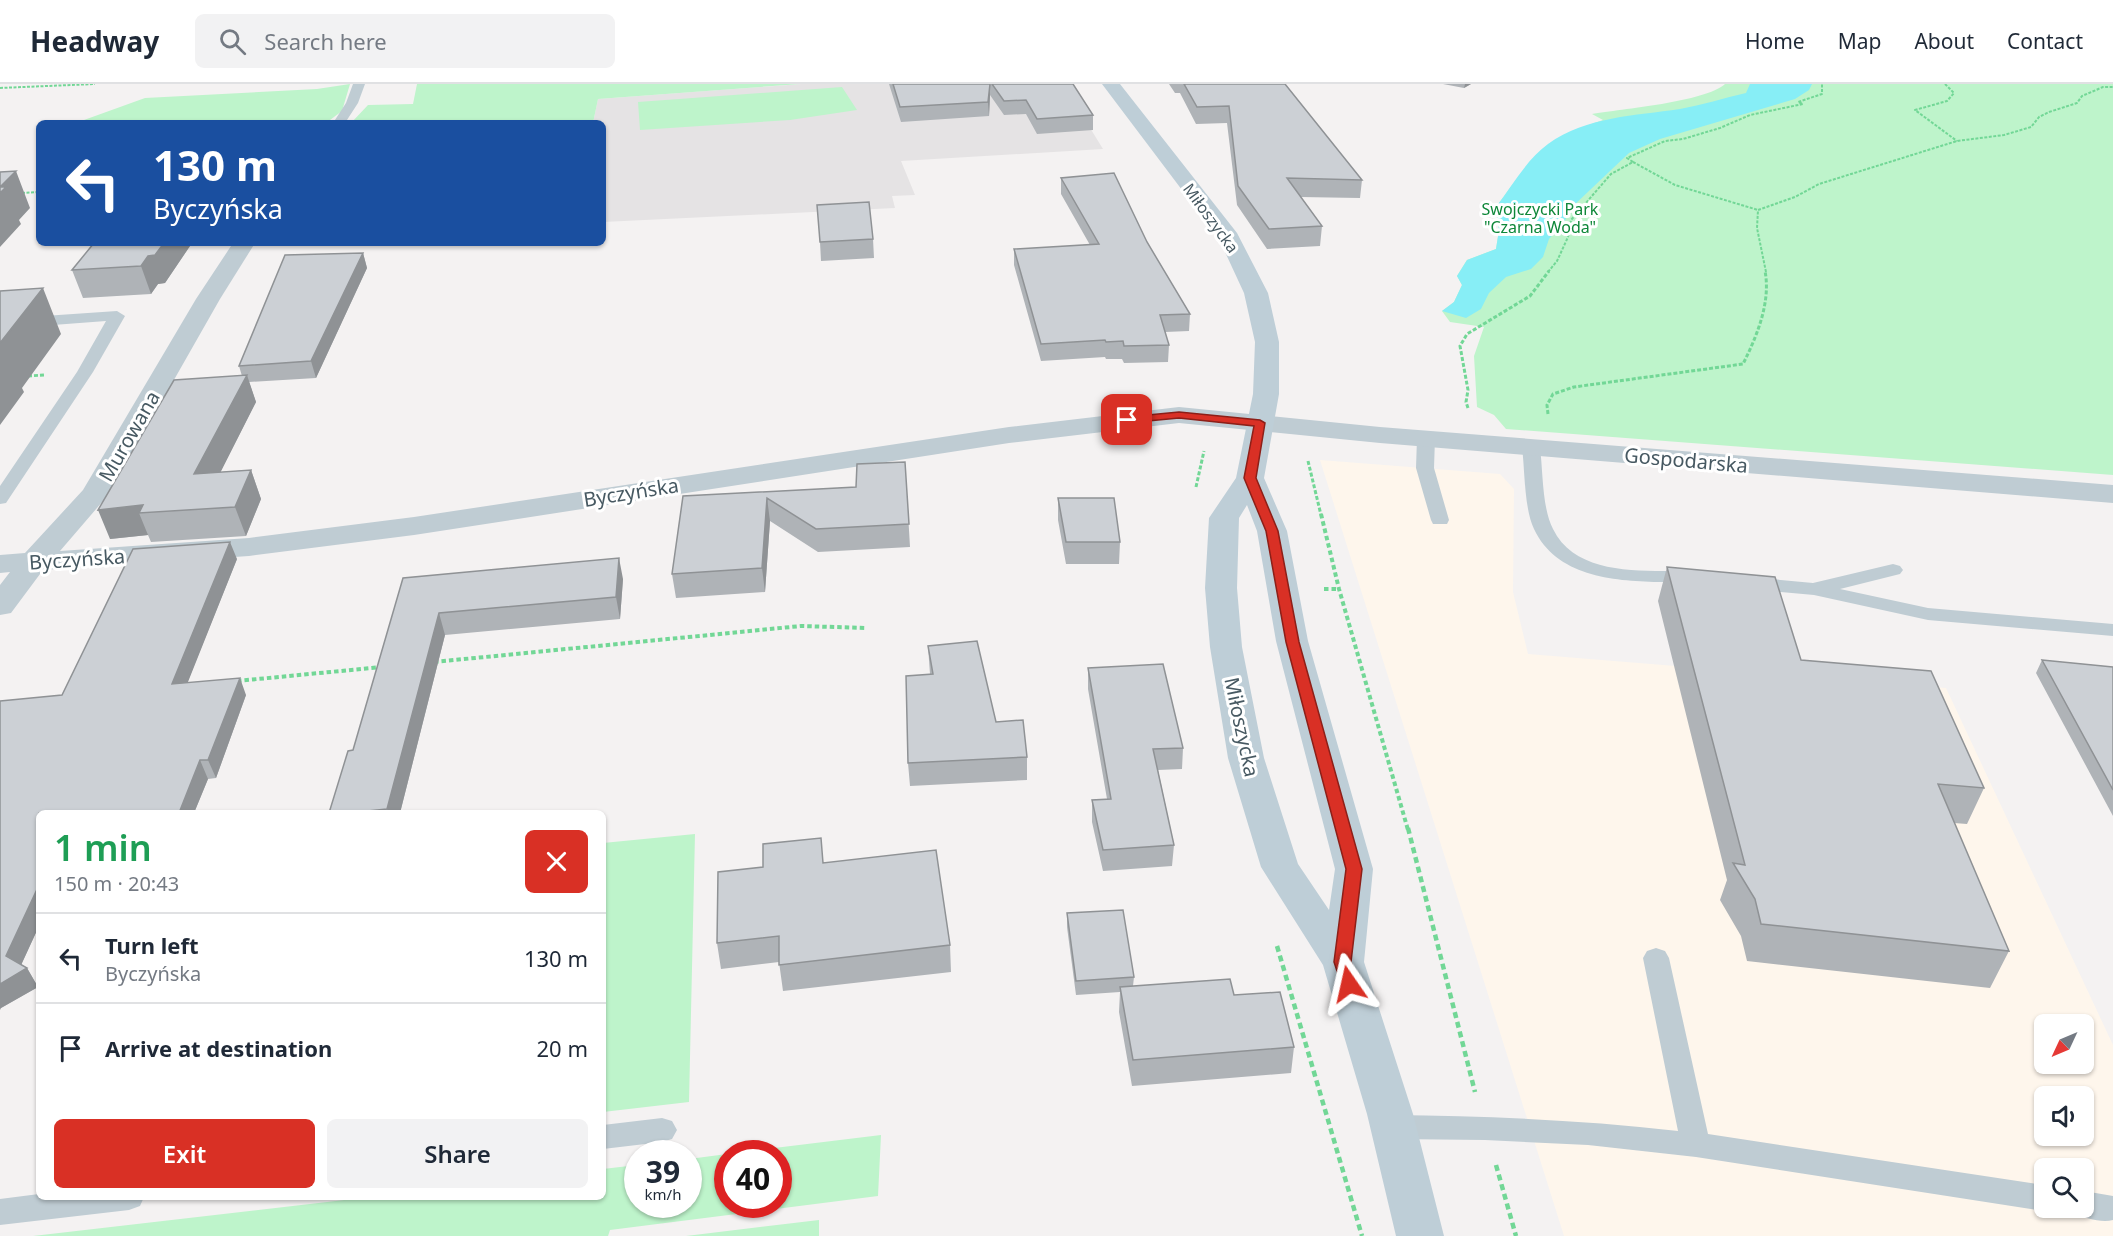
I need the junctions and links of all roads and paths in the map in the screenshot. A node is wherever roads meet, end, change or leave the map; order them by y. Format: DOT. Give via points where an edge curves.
graph roads {
  1 [pos="95,84"];
  2 [pos="359,84"];
  3 [pos="1111,84"];
  4 [pos="1822,84"];
  5 [pos="1944,84"];
  6 [pos="2113,87"];
  7 [pos="0,88"];
  8 [pos="341,120"];
  9 [pos="1957,141"];
  10 [pos="1633,162"];
  11 [pos="36,192"];
  12 [pos="20,193"];
  13 [pos="1758,210"];
  14 [pos="242,246"];
  15 [pos="0,324"];
  16 [pos="1469,410"];
  17 [pos="1549,418"];
  18 [pos="1260,423"];
  19 [pos="1426,438"];
  20 [pos="1532,447"];
  21 [pos="1306,452"];
  22 [pos="1250,478"];
  23 [pos="2113,494"];
  24 [pos="0,499"];
  25 [pos="1440,520"];
  26 [pos="34,562"];
  27 [pos="0,564"];
  28 [pos="1893,570"];
  29 [pos="1708,578"];
  30 [pos="1731,581"];
  31 [pos="1813,589"];
  32 [pos="0,606"];
  33 [pos="867,628"];
  34 [pos="2113,630"];
  35 [pos="432,662"];
  36 [pos="385,667"];
  37 [pos="233,682"];
  38 [pos="1656,958"];
  39 [pos="1343,962"];
  40 [pos="1392,1127"];
  41 [pos="1485,1128"];
  42 [pos="662,1130"];
  43 [pos="606,1137"];
  44 [pos="1696,1145"];
  45 [pos="2034,1196"];
  46 [pos="103,1200"];
  47 [pos="0,1212"];
  48 [pos="1420,1236"];
  49 [pos="1516,1236"];
  1 -- 7 [label="path"];
  2 -- 8 [label="lane"];
  3 -- 18 [label="street, Miłoszycka" via="1229,238 1256,293 1267,342 1266,394"];
  4 -- 10 [label="path" via="1822,94 1798,102 1803,104 1750,114 1683,140 1665,141 1627,158"];
  5 -- 9 [label="path" via="1954,93 1947,101 1915,110"];
  6 -- 9 [label="path" via="2103,87 2049,112 2031,127"];
  9 -- 13 [label="path" via="1819,184"];
  10 -- 13 [label="path" via="1675,185"];
  10 -- 16 [label="path" via="1611,174 1571,220 1557,261 1530,296 1467,334 1460,346"];
  11 -- 12 [label="path"];
  13 -- 17 [label="path" via="1755,221 1767,285 1753,346 1743,364 1574,387 1553,394 1547,405"];
  14 -- 26 [label="street, Murowana" via="95,494"];
  15 -- 24 [label="lane" via="117,316 85,372"];
  18 -- 19 [label="street, Gospodarska"];
  18 -- 22 [label="street, Miłoszycka"];
  18 -- 26 [label="street, Byczyńska" via="1179,415 1127,420 249,547"];
  19 -- 20 [label="street, Gospodarska"];
  19 -- 25 [label="lane" via="1425,468"];
  20 -- 23 [label="street, Gospodarska"];
  20 -- 29 [label="lane" via="1542,528 1569,560 1602,571"];
  21 -- 41 [label="path" via="1339,589 1422,880"];
  22 -- 39 [label="street, Miłoszycka" via="1272,531 1292,642 1354,869"];
  22 -- 39 [label="street, Miłoszycka" via="1224,518 1221,588 1226,647 1246,758 1280,867"];
  26 -- 27 [label="street, Byczyńska"];
  26 -- 32 [label="street, Murowana"];
  28 -- 31 [label="lane"];
  30 -- 31 [label="lane"];
  31 -- 34 [label="lane" via="1928,614"];
  33 -- 35 [label="path" via="801,626"];
  36 -- 37 [label="path"];
  38 -- 44 [label="lane"];
  39 -- 40 [label="street, Miłoszycka"];
  40 -- 41 [label="lane"];
  40 -- 48 [label="street, Miłoszycka"];
  41 -- 44 [label="lane" via="1588,1133"];
  41 -- 49 [label="path"];
  42 -- 43 [label="lane"];
  44 -- 45 [label="lane"];
  46 -- 47 [label="lane"];
}
